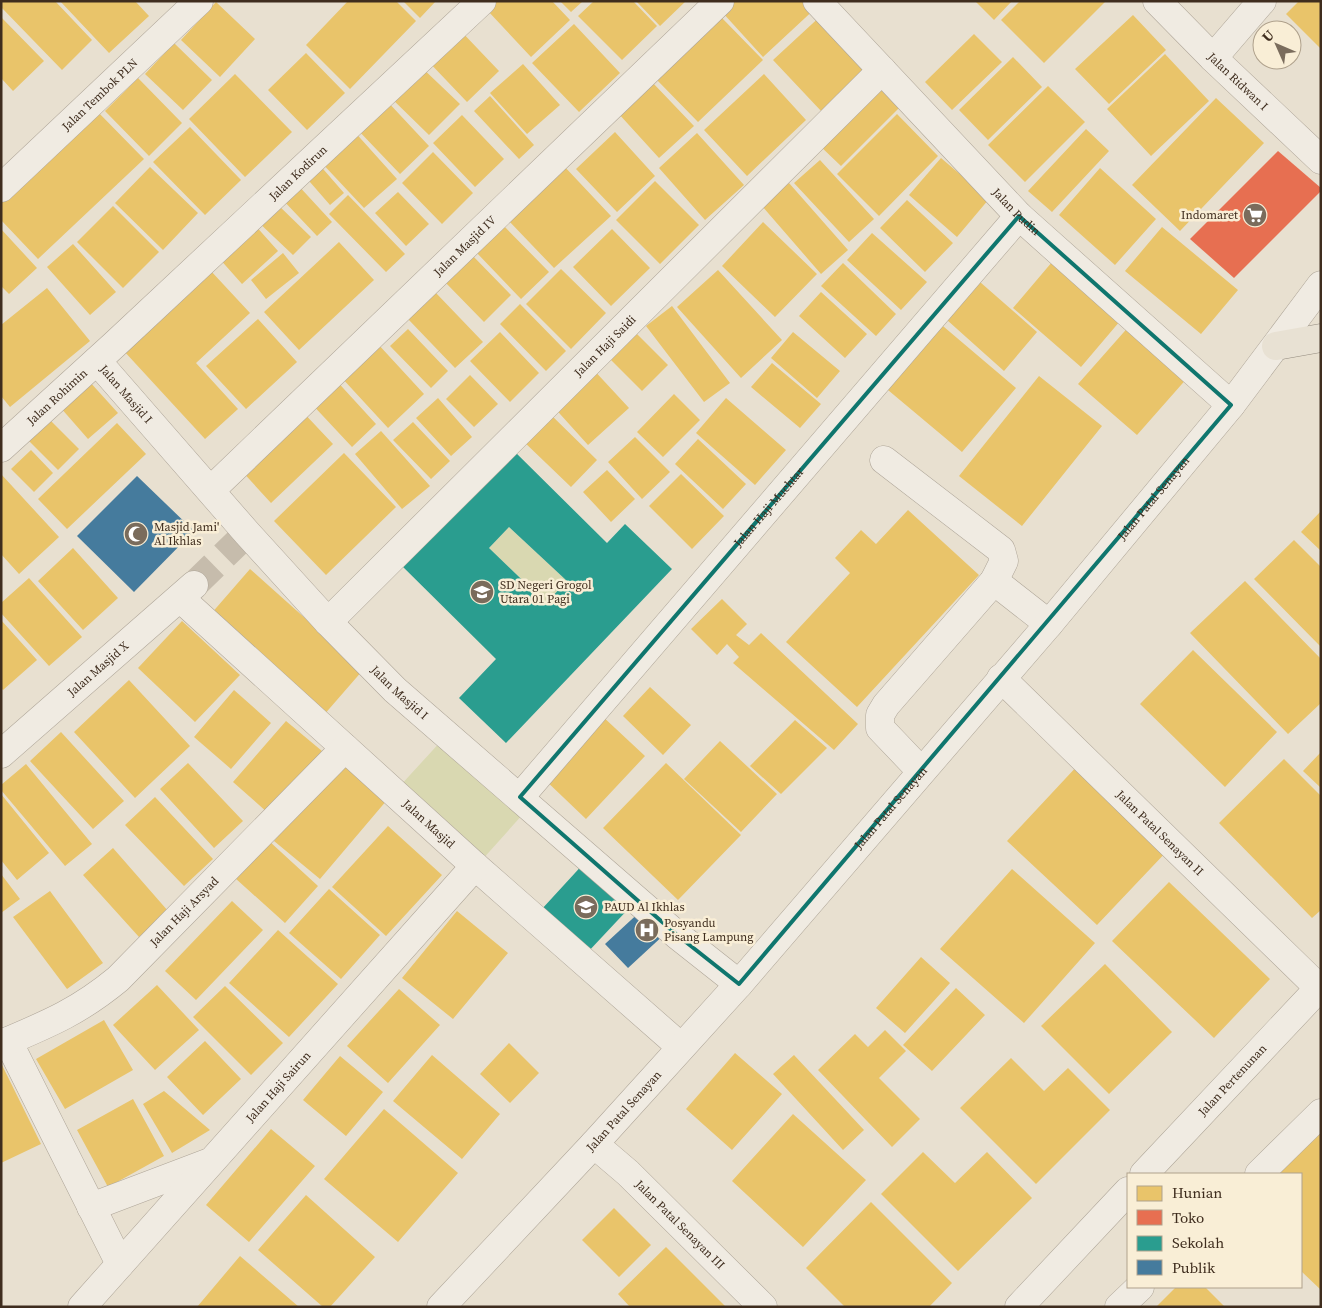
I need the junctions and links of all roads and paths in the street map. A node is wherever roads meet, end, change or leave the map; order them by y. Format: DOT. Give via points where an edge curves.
graph roads {
  1 [pos="200,1"];
  2 [pos="482,1"];
  3 [pos="720,1"];
  4 [pos="816,1"];
  5 [pos="1157,1"];
  6 [pos="1262,1"];
  7 [pos="1212,58"];
  8 [pos="882,70"];
  9 [pos="1321,160"];
  10 [pos="1,188"];
  11 [pos="1019,216"];
  12 [pos="1320,287"];
  13 [pos="1321,338"];
  14 [pos="1276,346"];
  15 [pos="106,353"];
  16 [pos="1231,406"];
  17 [pos="1,448"];
  18 [pos="884,460"];
  19 [pos="210,490"];
  20 [pos="994,581"];
  21 [pos="187,591"];
  22 [pos="328,622"];
  23 [pos="1049,624"];
  24 [pos="1001,678"];
  25 [pos="345,748"];
  26 [pos="1,754"];
  27 [pos="921,771"];
  28 [pos="520,797"];
  29 [pos="475,866"];
  30 [pos="739,984"];
  31 [pos="1320,987"];
  32 [pos="5,1042"];
  33 [pos="681,1047"];
  34 [pos="1321,1113"];
  35 [pos="594,1144"];
  36 [pos="212,1161"];
  37 [pos="1145,1173"];
  38 [pos="1259,1173"];
  39 [pos="1127,1191"];
  40 [pos="91,1207"];
  41 [pos="120,1264"];
  42 [pos="1139,1288"];
  43 [pos="82,1307"];
  44 [pos="441,1307"];
  45 [pos="763,1307"];
  46 [pos="1019,1307"];
  47 [pos="1120,1307"];
  1 -- 10 [label="street, Jalan Tembok PLN"];
  2 -- 15 [label="street, Jalan Kodirun"];
  3 -- 19 [label="street, Jalan Masjid IV"];
  4 -- 8 [label="street, Jalan Pudin"];
  5 -- 7 [label="street, Jalan Ridwan I"];
  6 -- 7 [label="street"];
  7 -- 9 [label="street, Jalan Ridwan I"];
  8 -- 11 [label="street, Jalan Pudin"];
  8 -- 22 [label="street, Jalan Haji Saidi"];
  11 -- 16 [label="street, Jalan Pudin"];
  11 -- 28 [label="street, Jalan Haji Muchtar"];
  12 -- 14 [label="street, Jalan Patal Senayan"];
  13 -- 14 [label="main road"];
  14 -- 16 [label="street, Jalan Patal Senayan"];
  15 -- 17 [label="street, Jalan Rohimin"];
  15 -- 19 [label="street, Jalan Masjid I"];
  16 -- 23 [label="street, Jalan Patal Senayan"];
  18 -- 20 [label="street" via="1001,550 1004,561"];
  19 -- 22 [label="street, Jalan Masjid I" via="245,536"];
  20 -- 23 [label="street"];
  20 -- 27 [label="street" via="880,715 880,728"];
  21 -- 25 [label="street, Jalan Masjid"];
  21 -- 26 [label="street, Jalan Masjid X"];
  22 -- 28 [label="street, Jalan Masjid I" via="394,690"];
  23 -- 24 [label="street, Jalan Patal Senayan"];
  24 -- 27 [label="street, Jalan Patal Senayan"];
  24 -- 31 [label="street, Jalan Patal Senayan II"];
  25 -- 29 [label="street, Jalan Masjid"];
  25 -- 32 [label="street, Jalan Haji Arsyad" via="118,979 92,1001 61,1019"];
  27 -- 30 [label="street, Jalan Patal Senayan"];
  28 -- 30 [label="street, Jalan Masjid I" via="677,935"];
  29 -- 33 [label="street, Jalan Masjid"];
  29 -- 36 [label="street, Jalan Haji Sairun"];
  30 -- 33 [label="street, Jalan Patal Senayan"];
  31 -- 37 [label="street, Jalan Pertenunan"];
  32 -- 40 [label="street"];
  33 -- 35 [label="street, Jalan Patal Senayan"];
  34 -- 38 [label="street"];
  35 -- 44 [label="street, Jalan Patal Senayan"];
  35 -- 45 [label="street, Jalan Patal Senayan III" via="628,1173"];
  36 -- 40 [label="street"];
  36 -- 41 [label="street, Jalan Haji Sairun"];
  39 -- 46 [label="street"];
  40 -- 41 [label="street"];
  41 -- 43 [label="street, Jalan Haji Sairun"];
  42 -- 47 [label="street"];
}
